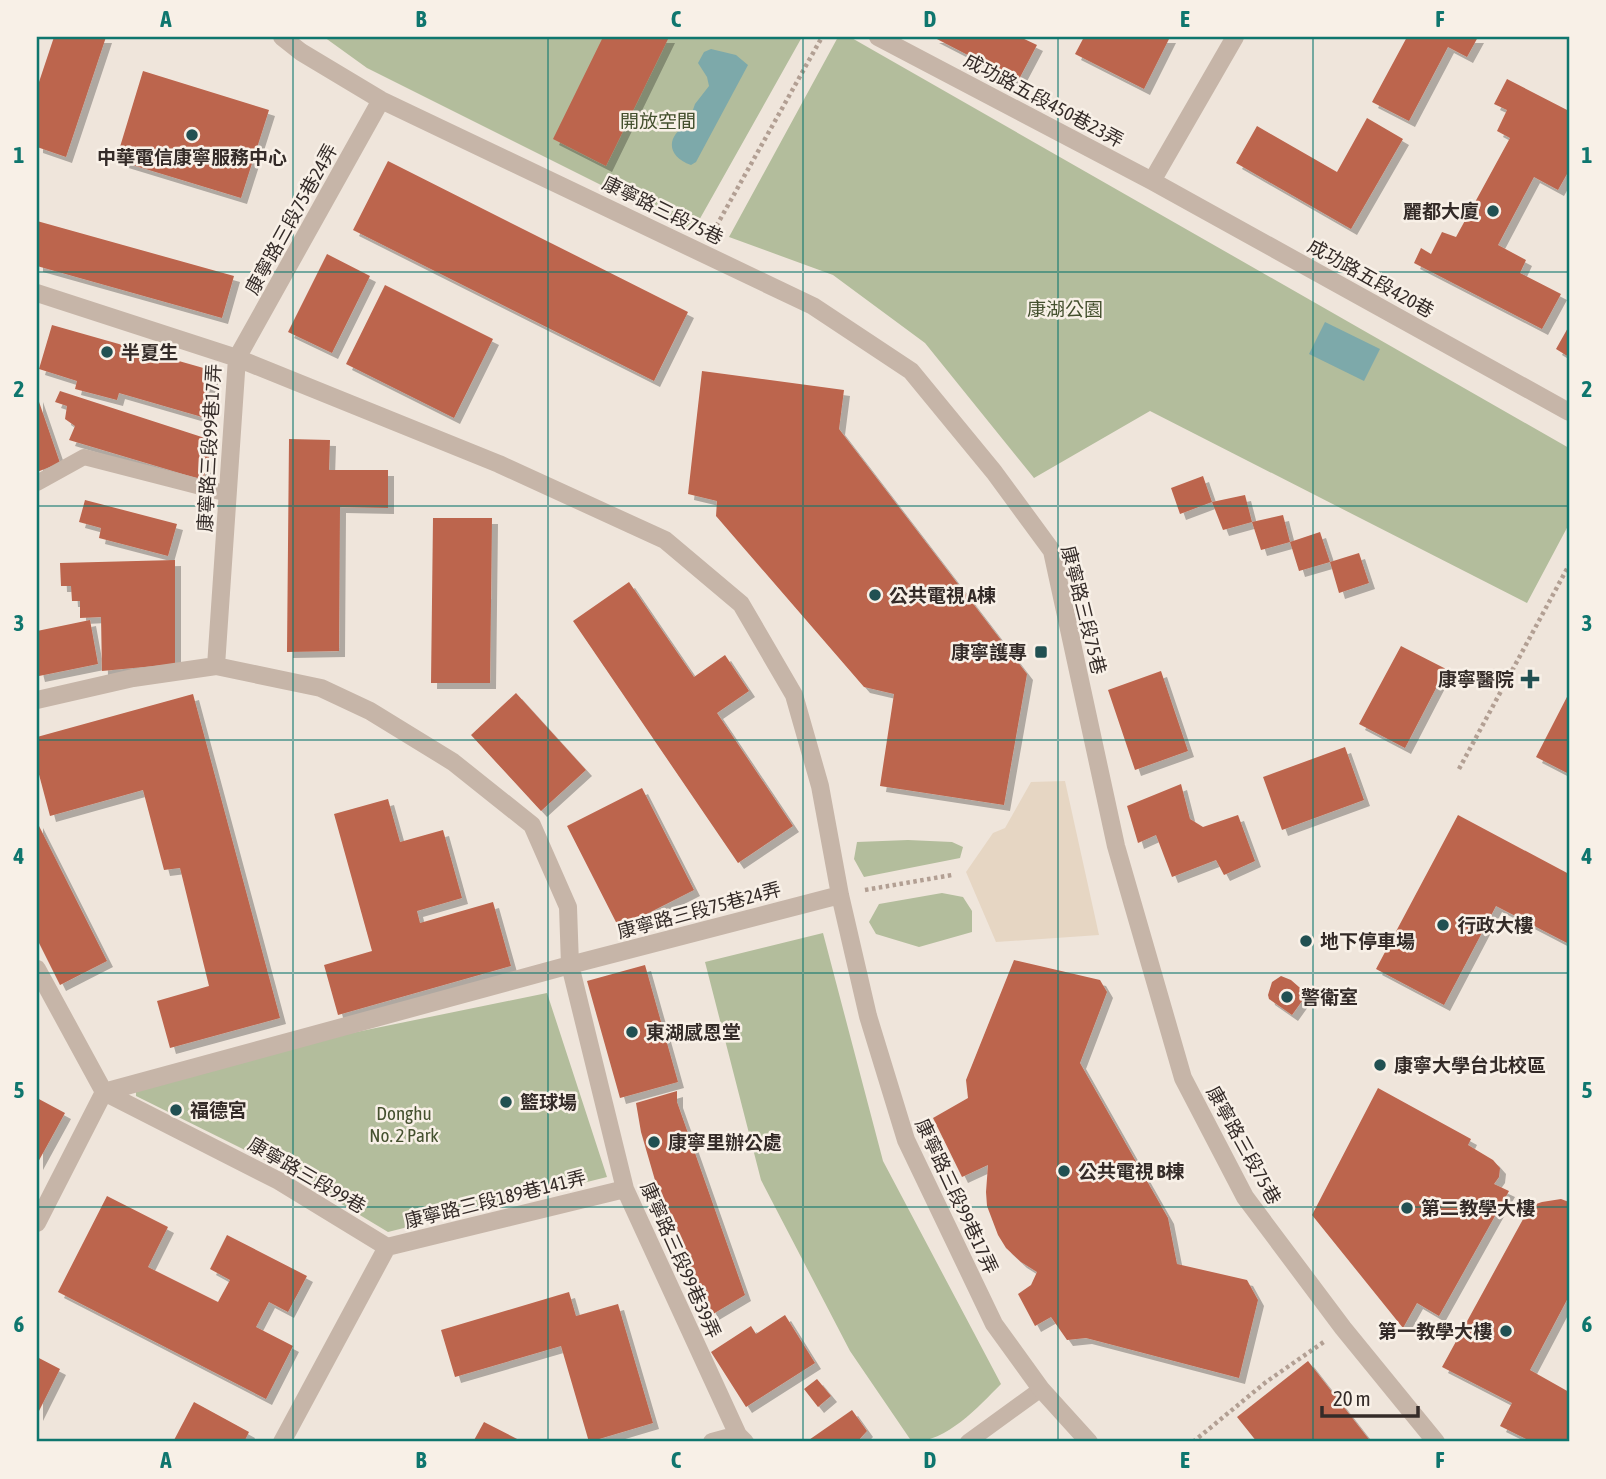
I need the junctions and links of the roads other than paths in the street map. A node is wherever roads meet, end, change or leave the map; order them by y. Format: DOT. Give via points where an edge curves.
graph roads {
  1 [pos="282,37"];
  2 [pos="878,37"];
  3 [pos="1235,37"];
  4 [pos="381,100"];
  5 [pos="1152,181"];
  6 [pos="37,292"];
  7 [pos="237,358"];
  8 [pos="1569,412"];
  9 [pos="37,484"];
  10 [pos="228,494"];
  11 [pos="216,666"];
  12 [pos="37,700"];
  13 [pos="840,895"];
  14 [pos="570,965"];
  15 [pos="37,970"];
  16 [pos="104,1092"];
  17 [pos="625,1189"];
  18 [pos="37,1221"];
  19 [pos="387,1247"];
  20 [pos="1041,1389"];
  21 [pos="741,1438"];
  22 [pos="282,1442"];
  23 [pos="712,1442"];
  24 [pos="968,1442"];
  25 [pos="1089,1442"];
  26 [pos="1436,1442"];
  1 -- 4 [label="street, 康寧路三段75巷"];
  2 -- 5 [label="street, 成功路五段450巷23弄"];
  3 -- 5 [label="street"];
  4 -- 7 [label="street, 康寧路三段75巷24弄"];
  4 -- 26 [label="street, 康寧路三段75巷" via="813,306 911,371 994,472 1052,551 1116,846 1183,1078 1245,1197"];
  5 -- 8 [label="street, 成功路五段420巷"];
  6 -- 7 [label="street, 康寧路三段99巷17弄"];
  7 -- 10 [label="street, 康寧路三段99巷17弄"];
  7 -- 13 [label="street, 康寧路三段99巷17弄" via="499,464 664,540 741,604 794,695 820,786"];
  9 -- 10 [label="lane" via="84,457"];
  10 -- 11 [label="street, 康寧路三段99巷17弄"];
  11 -- 12 [label="street" via="133,678"];
  11 -- 14 [label="street, 康寧路三段99巷39弄" via="321,688 370,711 453,762 532,825 568,906"];
  13 -- 14 [label="street, 康寧路三段75巷24弄"];
  13 -- 20 [label="street, 康寧路三段99巷17弄" via="868,1016 906,1140 994,1324"];
  14 -- 16 [label="street"];
  14 -- 17 [label="street, 康寧路三段99巷39弄"];
  15 -- 16 [label="street"];
  16 -- 18 [label="street"];
  16 -- 19 [label="street, 康寧路三段99巷" via="279,1181"];
  17 -- 19 [label="street, 康寧路三段189巷141弄"];
  17 -- 21 [label="street, 康寧路三段99巷39弄"];
  19 -- 22 [label="street, 康寧路三段189巷141弄"];
  20 -- 24 [label="lane"];
  20 -- 25 [label="street, 康寧路三段99巷17弄"];
  21 -- 23 [label="street"];
}
